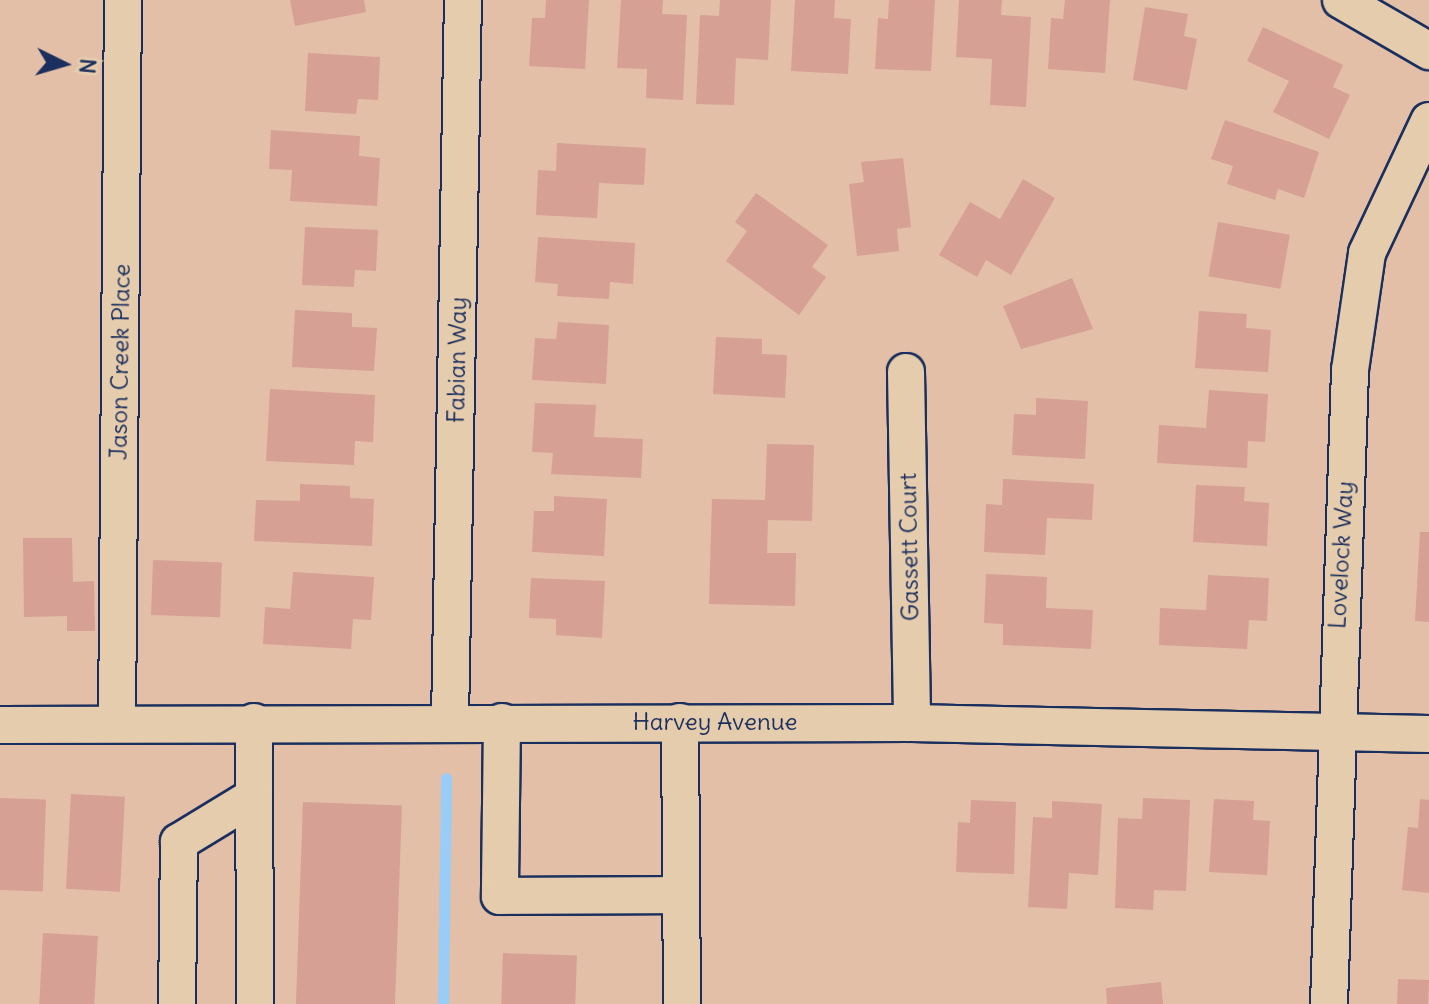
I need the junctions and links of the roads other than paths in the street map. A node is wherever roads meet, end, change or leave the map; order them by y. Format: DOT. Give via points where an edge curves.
graph roads {
  1 [pos="123,0"];
  2 [pos="463,0"];
  3 [pos="1341,0"];
  4 [pos="1429,51"];
  5 [pos="1429,121"];
  6 [pos="906,372"];
  7 [pos="450,720"];
  8 [pos="254,722"];
  9 [pos="502,722"];
  10 [pos="680,722"];
  11 [pos="912,723"];
  12 [pos="117,724"];
  13 [pos="0,725"];
  14 [pos="1333,733"];
  15 [pos="1429,734"];
  16 [pos="253,797"];
  17 [pos="679,895"];
  18 [pos="177,1004"];
  19 [pos="255,1004"];
  20 [pos="682,1004"];
  21 [pos="1329,1004"];
  1 -- 12 [label="street, Jason Creek Place"];
  2 -- 7 [label="street, Fabian Way"];
  3 -- 4 [label="street"];
  5 -- 14 [label="street, Lovelock Way" via="1367,253 1350,370"];
  6 -- 11 [label="street, Gassett Court"];
  7 -- 8 [label="street, Harvey Avenue"];
  7 -- 9 [label="street, Harvey Avenue"];
  8 -- 12 [label="street, Harvey Avenue"];
  8 -- 16 [label="street"];
  9 -- 10 [label="street, Harvey Avenue"];
  9 -- 17 [label="street" via="500,896"];
  10 -- 11 [label="street, Harvey Avenue"];
  10 -- 17 [label="street"];
  11 -- 14 [label="street, Harvey Avenue"];
  12 -- 13 [label="street, Harvey Avenue"];
  14 -- 15 [label="street, Harvey Avenue"];
  14 -- 21 [label="street, Lovelock Way"];
  16 -- 18 [label="street" via="179,842"];
  16 -- 19 [label="street"];
  17 -- 20 [label="street"];
}
